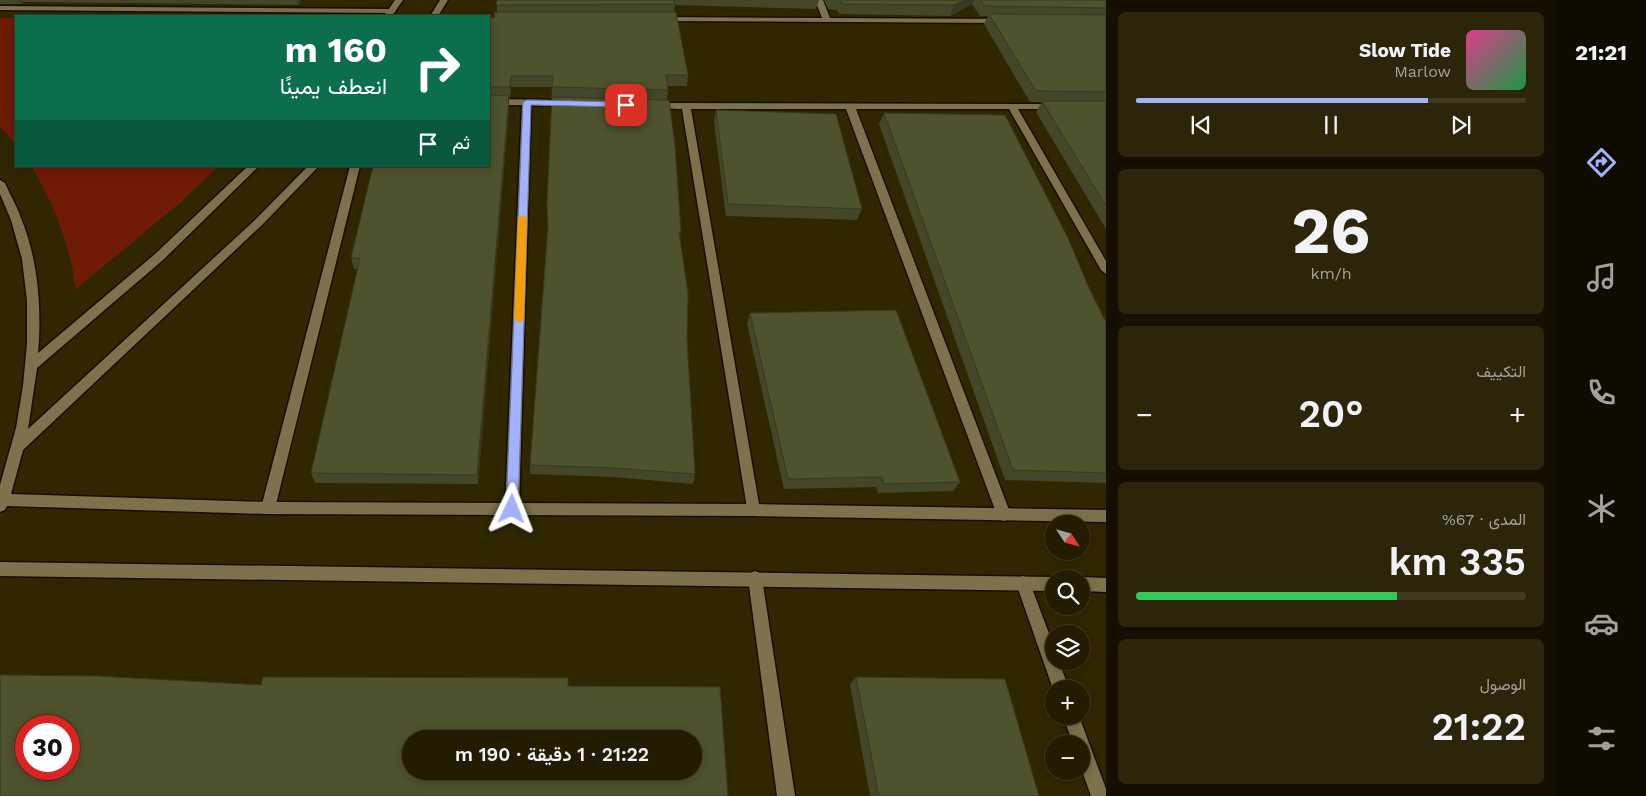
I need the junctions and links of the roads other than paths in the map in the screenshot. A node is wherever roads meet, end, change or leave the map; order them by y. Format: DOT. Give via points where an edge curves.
graph roads {
  1 [pos="44,0"];
  2 [pos="181,0"];
  3 [pos="322,0"];
  4 [pos="400,0"];
  5 [pos="444,0"];
  6 [pos="819,0"];
  7 [pos="0,8"];
  8 [pos="39,8"];
  9 [pos="176,9"];
  10 [pos="318,10"];
  11 [pos="390,14"];
  12 [pos="435,15"];
  13 [pos="826,18"];
  14 [pos="647,19"];
  15 [pos="1009,21"];
  16 [pos="490,102"];
  17 [pos="527,102"];
  18 [pos="576,104"];
  19 [pos="646,105"];
  20 [pos="686,106"];
  21 [pos="850,106"];
  22 [pos="1012,106"];
  23 [pos="1068,107"];
  24 [pos="253,167"];
  25 [pos="313,167"];
  26 [pos="355,167"];
  27 [pos="0,183"];
  28 [pos="1106,270"];
  29 [pos="31,366"];
  30 [pos="16,448"];
  31 [pos="1,503"];
  32 [pos="268,508"];
  33 [pos="512,509"];
  34 [pos="753,510"];
  35 [pos="1004,515"];
  36 [pos="1106,516"];
  37 [pos="0,569"];
  38 [pos="755,578"];
  39 [pos="1023,583"];
  40 [pos="1045,584"];
  41 [pos="1090,584"];
  42 [pos="1106,585"];
  43 [pos="1058,680"];
  44 [pos="1074,725"];
  45 [pos="786,796"];
  46 [pos="1100,796"];
  1 -- 8 [label="street"];
  2 -- 9 [label="street"];
  3 -- 10 [label="street"];
  4 -- 11 [label="street"];
  5 -- 12 [label="street"];
  6 -- 13 [label="street"];
  7 -- 8 [label="street"];
  8 -- 9 [label="street"];
  9 -- 10 [label="street"];
  10 -- 11 [label="street"];
  13 -- 14 [label="street"];
  13 -- 15 [label="street"];
  16 -- 17 [label="street"];
  17 -- 18 [label="street"];
  17 -- 33 [label="street"];
  19 -- 20 [label="street"];
  20 -- 21 [label="street"];
  20 -- 34 [label="street"];
  21 -- 22 [label="street"];
  21 -- 35 [label="street"];
  22 -- 23 [label="street"];
  22 -- 28 [label="street"];
  24 -- 29 [label="street" via="159,257"];
  25 -- 30 [label="street" via="238,242"];
  26 -- 32 [label="street"];
  27 -- 29 [label="street" via="21,232 30,272 34,317"];
  29 -- 30 [label="street"];
  30 -- 31 [label="street"];
  31 -- 32 [label="street"];
  32 -- 33 [label="street"];
  33 -- 34 [label="street"];
  34 -- 35 [label="street"];
  35 -- 36 [label="street"];
  37 -- 38 [label="street"];
  38 -- 39 [label="street"];
  38 -- 45 [label="street"];
  39 -- 40 [label="street"];
  39 -- 43 [label="street"];
  41 -- 42 [label="street"];
  44 -- 46 [label="street"];
}
